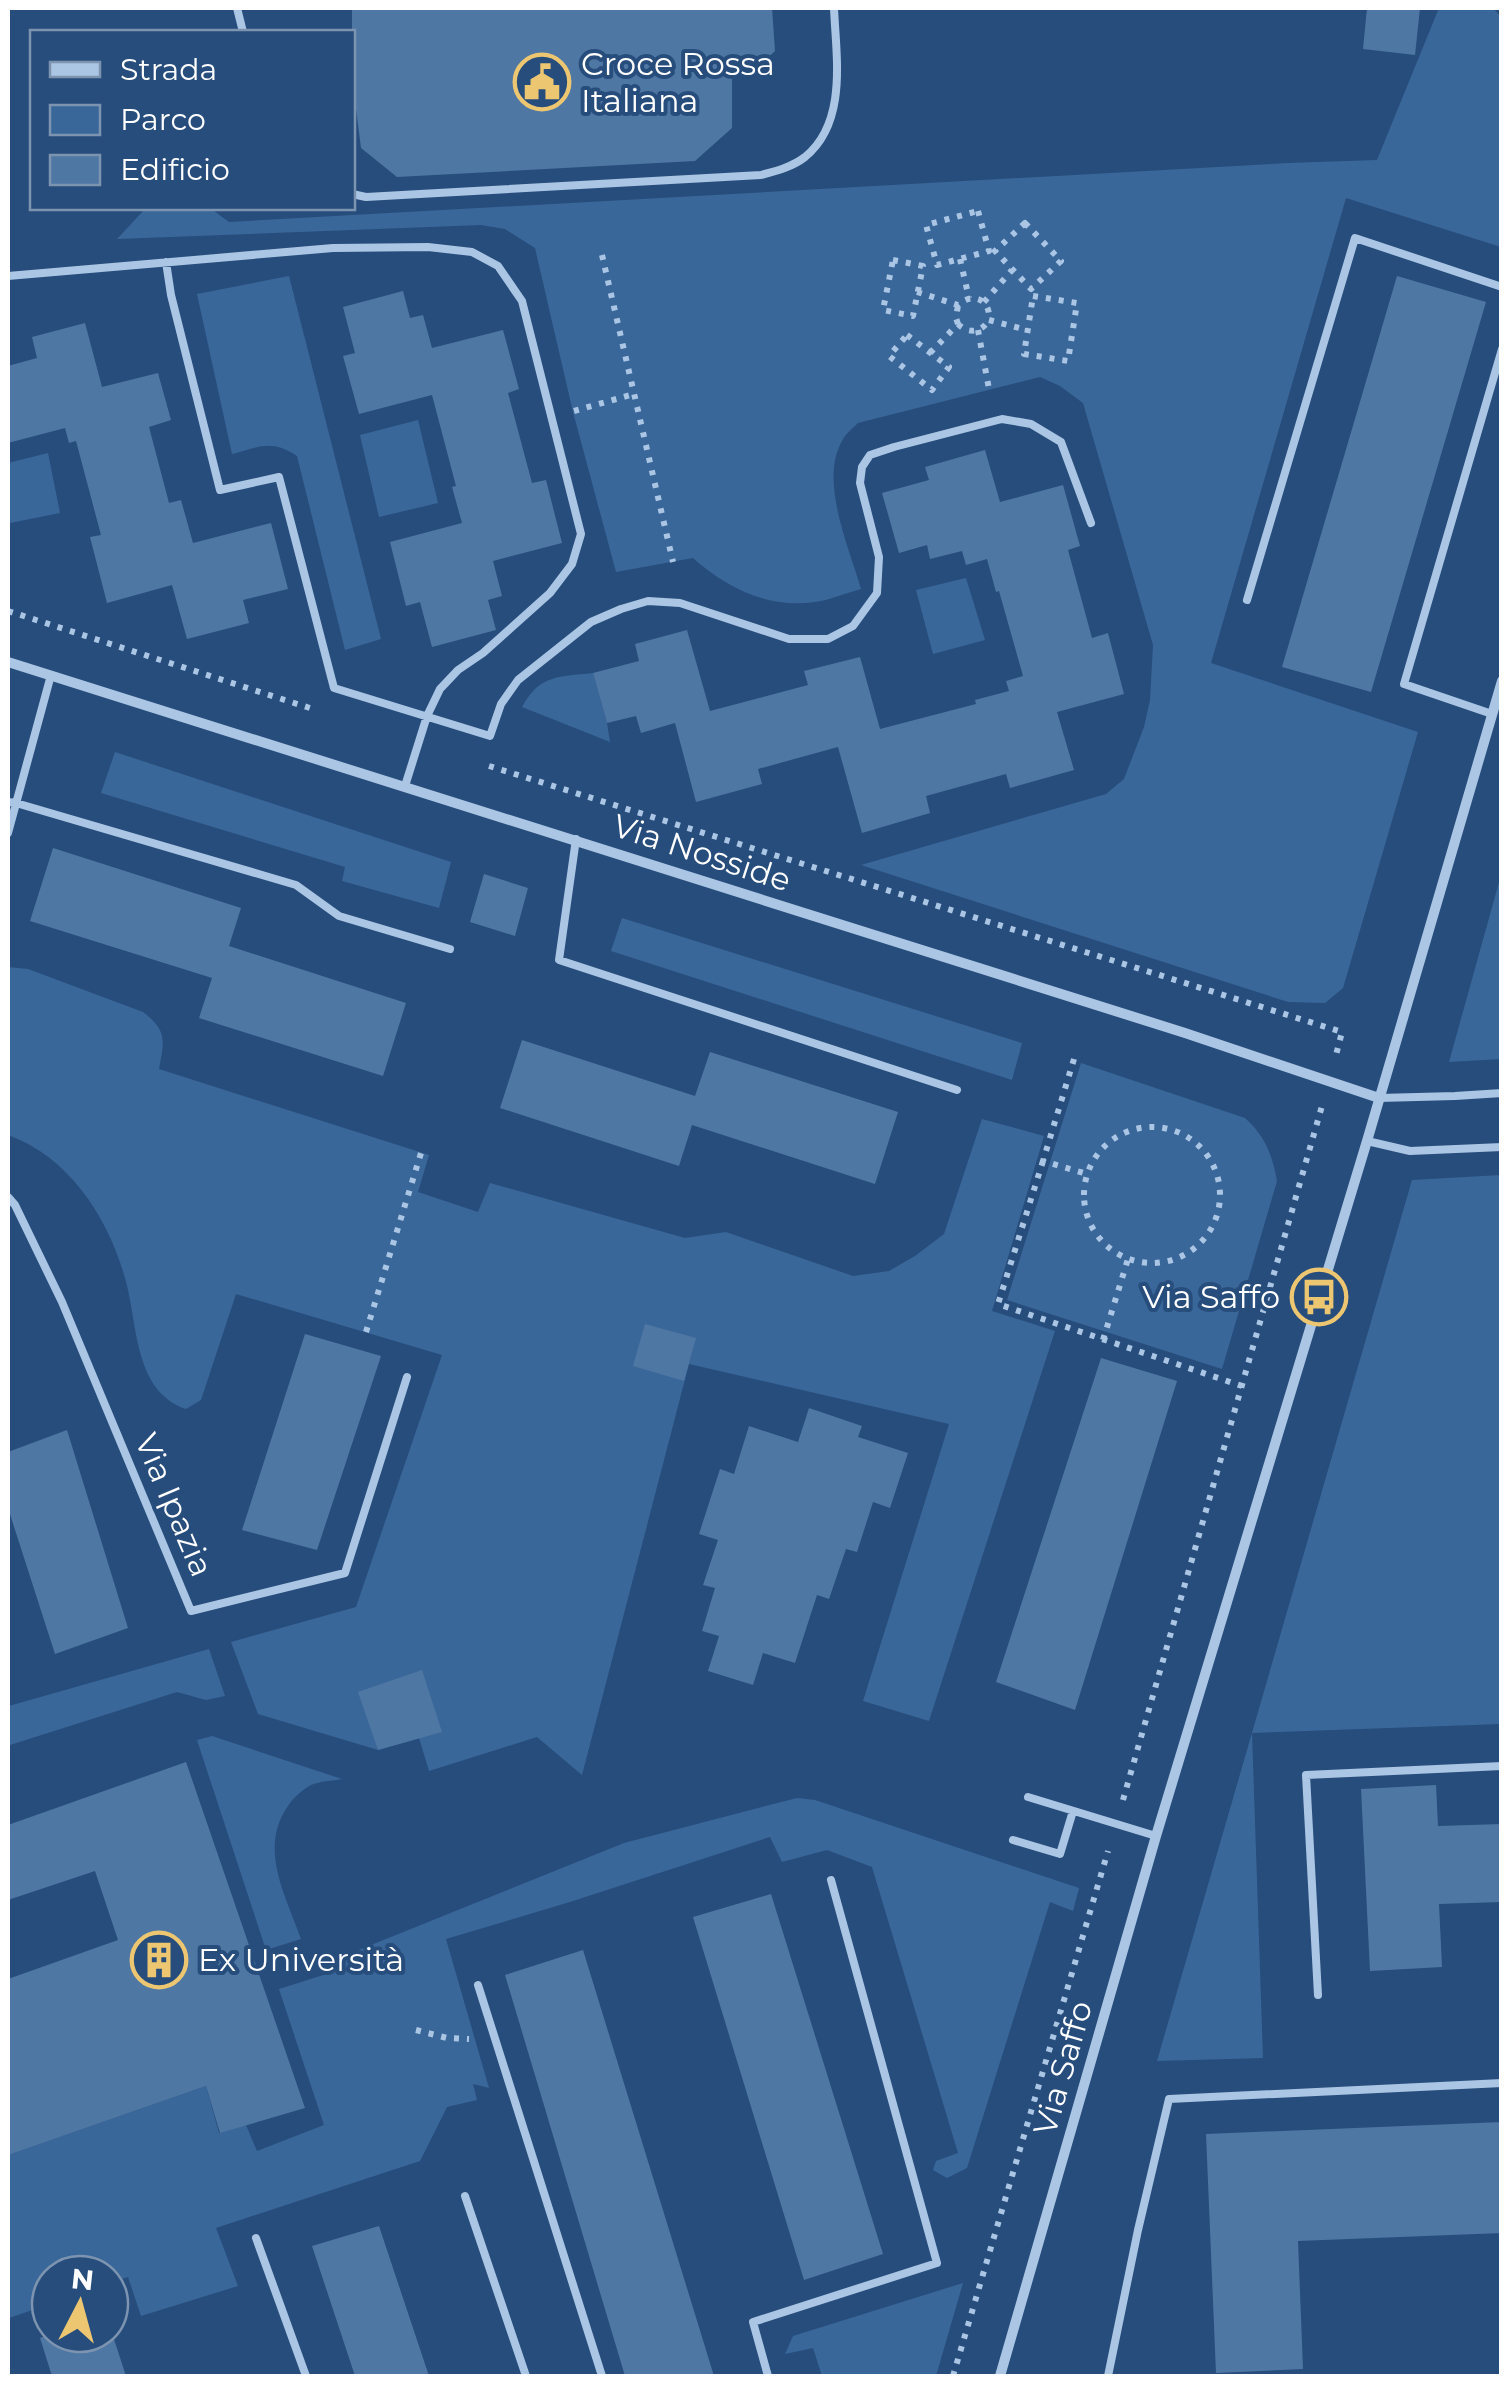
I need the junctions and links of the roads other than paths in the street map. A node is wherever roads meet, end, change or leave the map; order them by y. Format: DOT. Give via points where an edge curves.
graph roads {
  1 [pos="834,8"];
  2 [pos="355,195"];
  3 [pos="166,262"];
  4 [pos="8,276"];
  5 [pos="1502,287"];
  6 [pos="1502,349"];
  7 [pos="1091,523"];
  8 [pos="1246,600"];
  9 [pos="8,662"];
  10 [pos="50,675"];
  11 [pos="1502,681"];
  12 [pos="1492,714"];
  13 [pos="427,716"];
  14 [pos="405,786"];
  15 [pos="12,802"];
  16 [pos="8,833"];
  17 [pos="576,840"];
  18 [pos="450,948"];
  19 [pos="957,1090"];
  20 [pos="1502,1092"];
  21 [pos="1380,1098"];
  22 [pos="1367,1140"];
  23 [pos="1502,1147"];
  24 [pos="8,1197"];
  25 [pos="407,1377"];
  26 [pos="1502,1766"];
  27 [pos="1028,1797"];
  28 [pos="1073,1811"];
  29 [pos="1156,1836"];
  30 [pos="1014,1840"];
  31 [pos="831,1880"];
  32 [pos="478,1985"];
  33 [pos="1318,1995"];
  34 [pos="1502,2083"];
  35 [pos="465,2196"];
  36 [pos="256,2238"];
  37 [pos="306,2376"];
  38 [pos="526,2376"];
  39 [pos="602,2376"];
  40 [pos="768,2376"];
  41 [pos="1000,2376"];
  42 [pos="1108,2376"];
  1 -- 2 [label="lane" via="837,74 829,123 804,158 784,169"];
  3 -- 4 [label="lane"];
  3 -- 13 [label="lane" via="220,490 279,477 334,688"];
  3 -- 13 [label="lane" via="428,246 472,252 498,266 522,301 581,534 572,564 550,593 458,670"];
  5 -- 8 [label="lane" via="1355,238"];
  6 -- 12 [label="lane" via="1404,684"];
  7 -- 13 [label="lane" via="1061,442 1032,424 1002,419 894,447 870,456 862,467 879,557 877,592 853,626 828,639 789,639 680,603 648,601 591,622 518,680 490,736"];
  9 -- 10 [label="street, Via Nosside"];
  10 -- 14 [label="street, Via Nosside"];
  10 -- 15 [label="lane"];
  11 -- 12 [label="street, Via Saffo"];
  12 -- 21 [label="street, Via Saffo"];
  13 -- 14 [label="lane"];
  14 -- 17 [label="street, Via Nosside"];
  15 -- 16 [label="lane"];
  15 -- 18 [label="lane" via="296,885 339,916"];
  17 -- 19 [label="lane" via="559,960"];
  17 -- 21 [label="street, Via Nosside"];
  20 -- 21 [label="lane"];
  21 -- 22 [label="street, Via Saffo"];
  22 -- 23 [label="lane" via="1410,1150"];
  22 -- 29 [label="street, Via Saffo"];
  24 -- 25 [label="lane, Via Ipazia" via="62,1302 191,1611 345,1573"];
  26 -- 33 [label="lane" via="1306,1775"];
  27 -- 28 [label="lane"];
  28 -- 29 [label="lane"];
  28 -- 30 [label="lane" via="1060,1854"];
  29 -- 41 [label="street, Via Saffo"];
  31 -- 40 [label="lane" via="937,2262 753,2322"];
  32 -- 39 [label="lane"];
  34 -- 42 [label="lane" via="1169,2099"];
  35 -- 38 [label="lane"];
  36 -- 37 [label="lane"];
}
